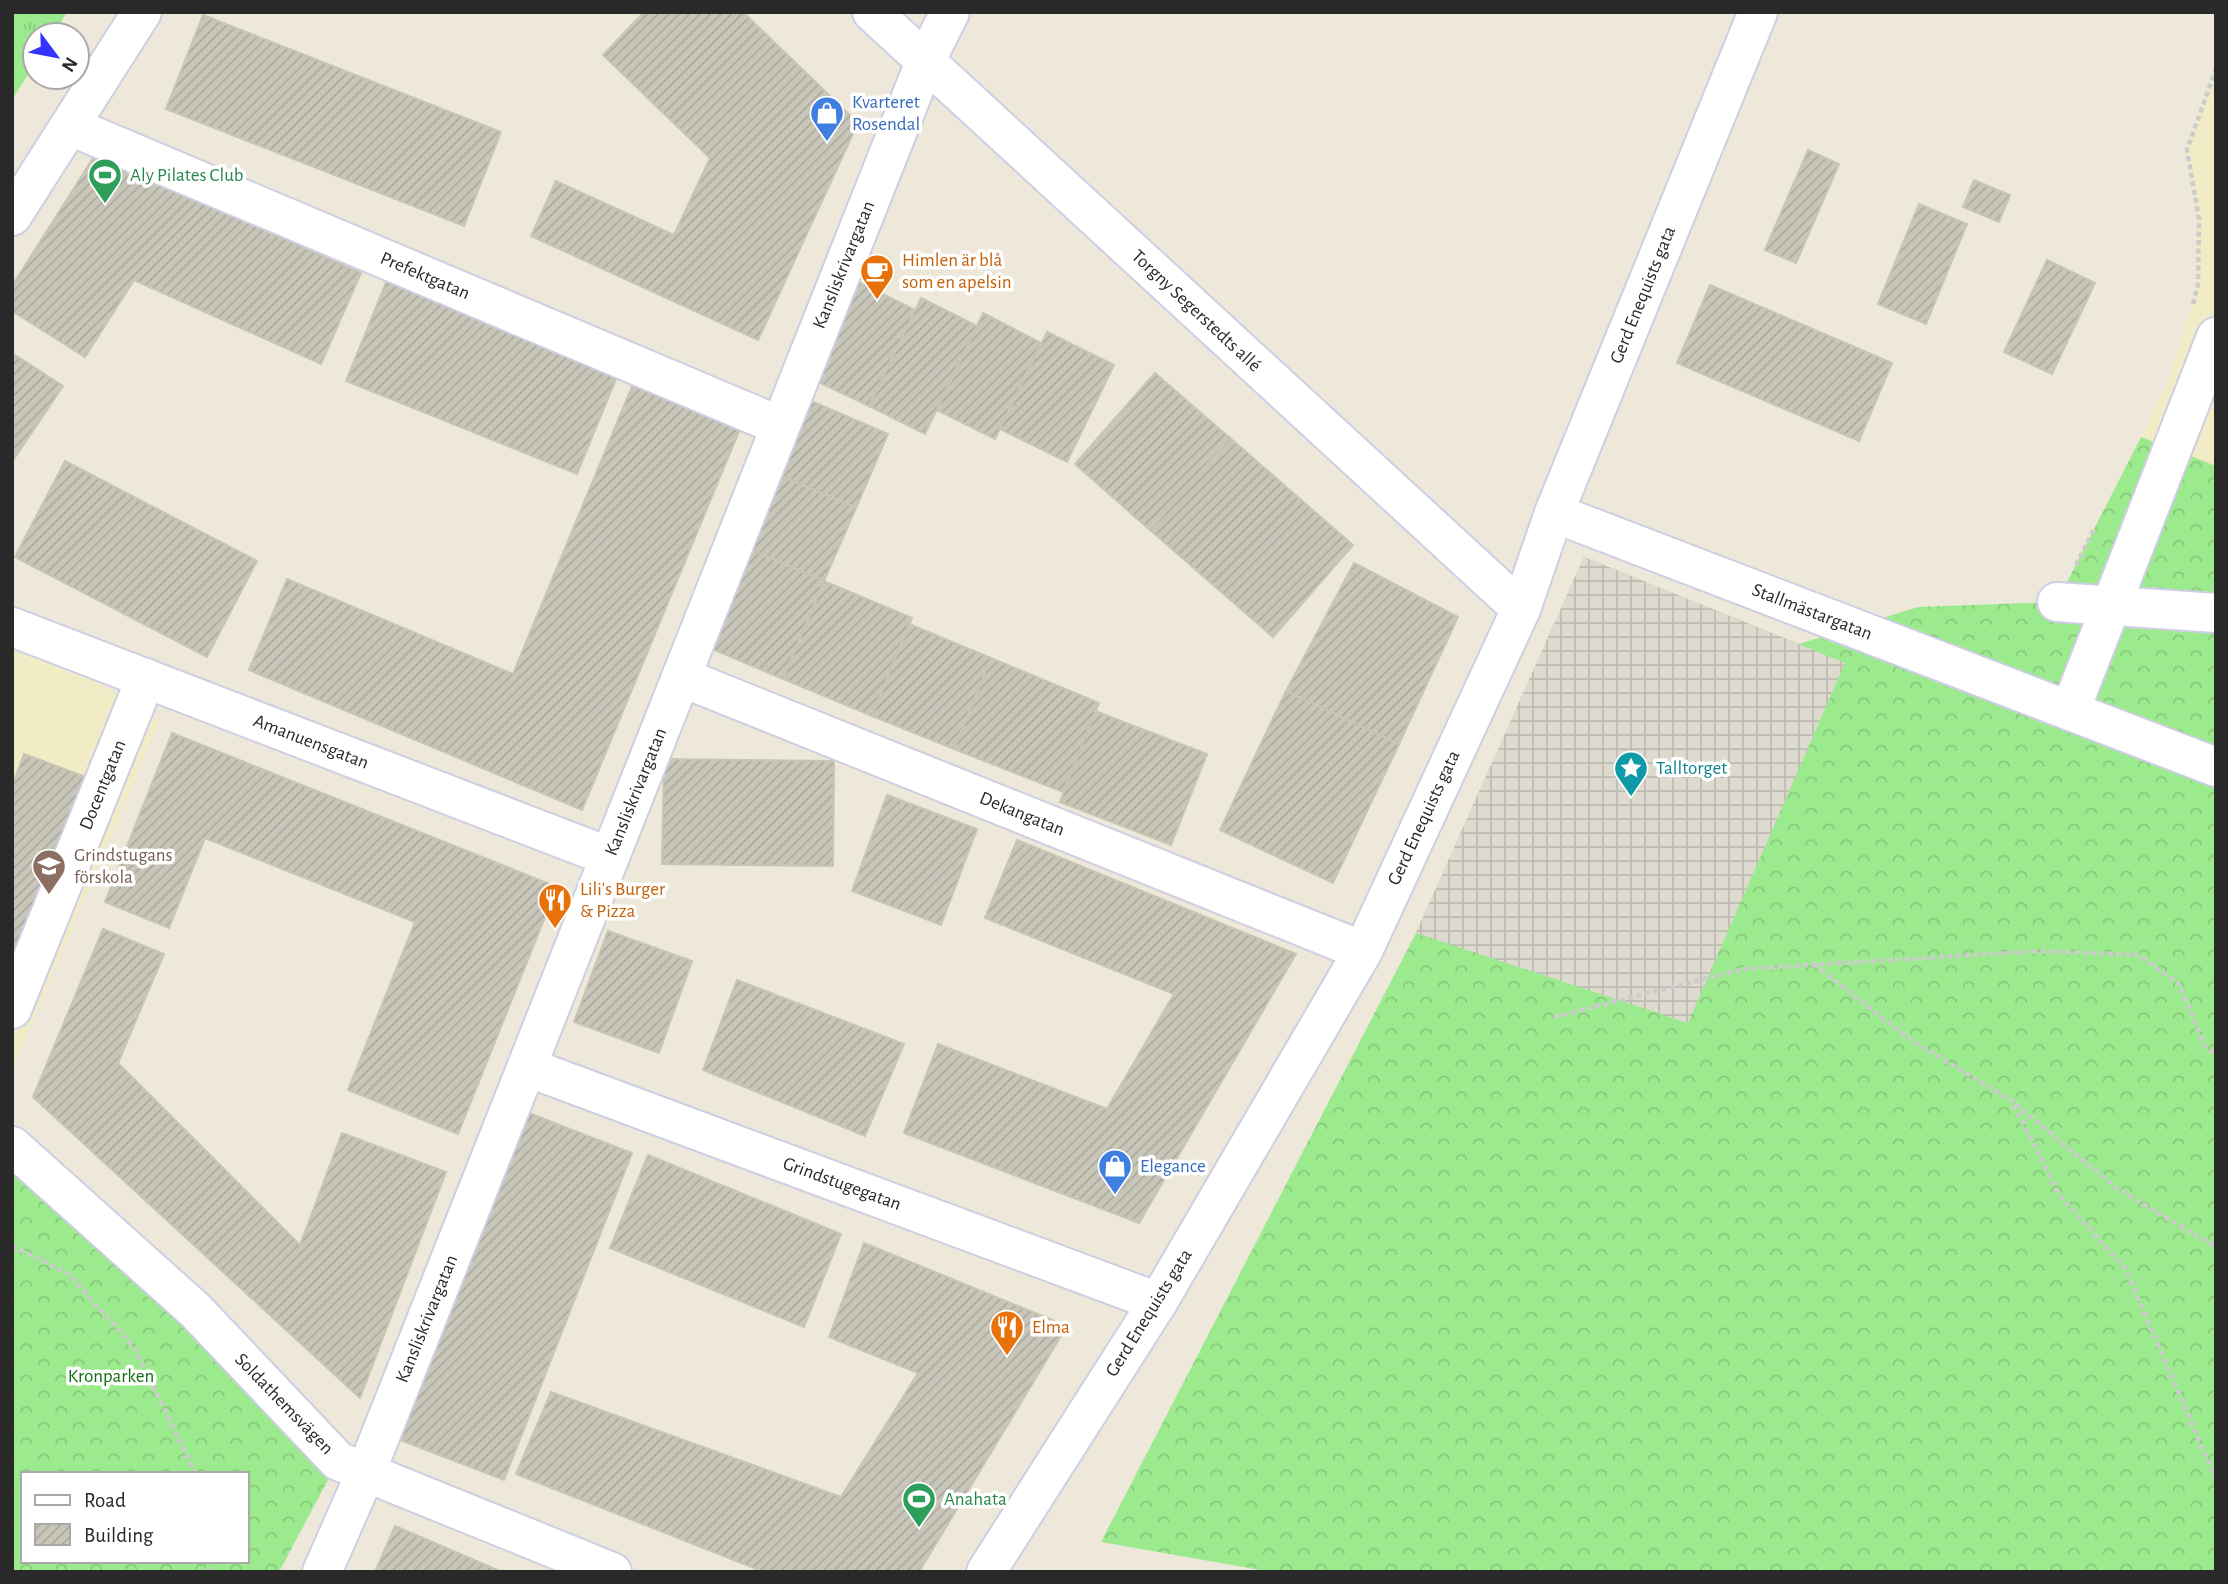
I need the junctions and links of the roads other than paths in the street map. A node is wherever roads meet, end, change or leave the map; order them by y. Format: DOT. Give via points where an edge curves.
graph roads {
  1 [pos="142,12"];
  2 [pos="872,12"];
  3 [pos="950,12"];
  4 [pos="1758,12"];
  5 [pos="925,62"];
  6 [pos="70,126"];
  7 [pos="12,216"];
  8 [pos="2203,324"];
  9 [pos="780,426"];
  10 [pos="1555,513"];
  11 [pos="2057,602"];
  12 [pos="2112,606"];
  13 [pos="1521,609"];
  14 [pos="2216,612"];
  15 [pos="12,627"];
  16 [pos="681,677"];
  17 [pos="146,678"];
  18 [pos="2070,711"];
  19 [pos="2216,767"];
  20 [pos="610,857"];
  21 [pos="1363,951"];
  22 [pos="12,1009"];
  23 [pos="527,1067"];
  24 [pos="12,1146"];
  25 [pos="1158,1302"];
  26 [pos="366,1472"];
  27 [pos="600,1570"];
  28 [pos="322,1572"];
  29 [pos="986,1572"];
  1 -- 6 [label="street"];
  2 -- 5 [label="street, Torgny Segerstedts allé"];
  3 -- 5 [label="street, Kansliskrivargatan"];
  4 -- 10 [label="street, Gerd Enequists gata"];
  5 -- 9 [label="street, Kansliskrivargatan"];
  5 -- 13 [label="street, Torgny Segerstedts allé"];
  6 -- 7 [label="street"];
  6 -- 9 [label="street, Prefektgatan"];
  8 -- 12 [label="street"];
  9 -- 16 [label="street, Kansliskrivargatan"];
  10 -- 13 [label="street, Gerd Enequists gata"];
  10 -- 18 [label="street, Stallmästargatan"];
  11 -- 12 [label="street"];
  12 -- 14 [label="street"];
  12 -- 18 [label="street"];
  13 -- 21 [label="street, Gerd Enequists gata"];
  15 -- 17 [label="street, Amanuensgatan"];
  16 -- 20 [label="street, Kansliskrivargatan"];
  16 -- 21 [label="street, Dekangatan"];
  17 -- 20 [label="street, Amanuensgatan"];
  17 -- 22 [label="street, Docentgatan"];
  18 -- 19 [label="street, Stallmästargatan"];
  20 -- 23 [label="street, Kansliskrivargatan"];
  21 -- 25 [label="street, Gerd Enequists gata"];
  23 -- 25 [label="street, Grindstugegatan"];
  23 -- 26 [label="street, Kansliskrivargatan"];
  24 -- 26 [label="street, Soldathemsvägen" via="195,1310 338,1461"];
  25 -- 29 [label="street, Gerd Enequists gata"];
  26 -- 27 [label="street, Soldathemsvägen"];
  26 -- 28 [label="street, Kansliskrivargatan"];
}
